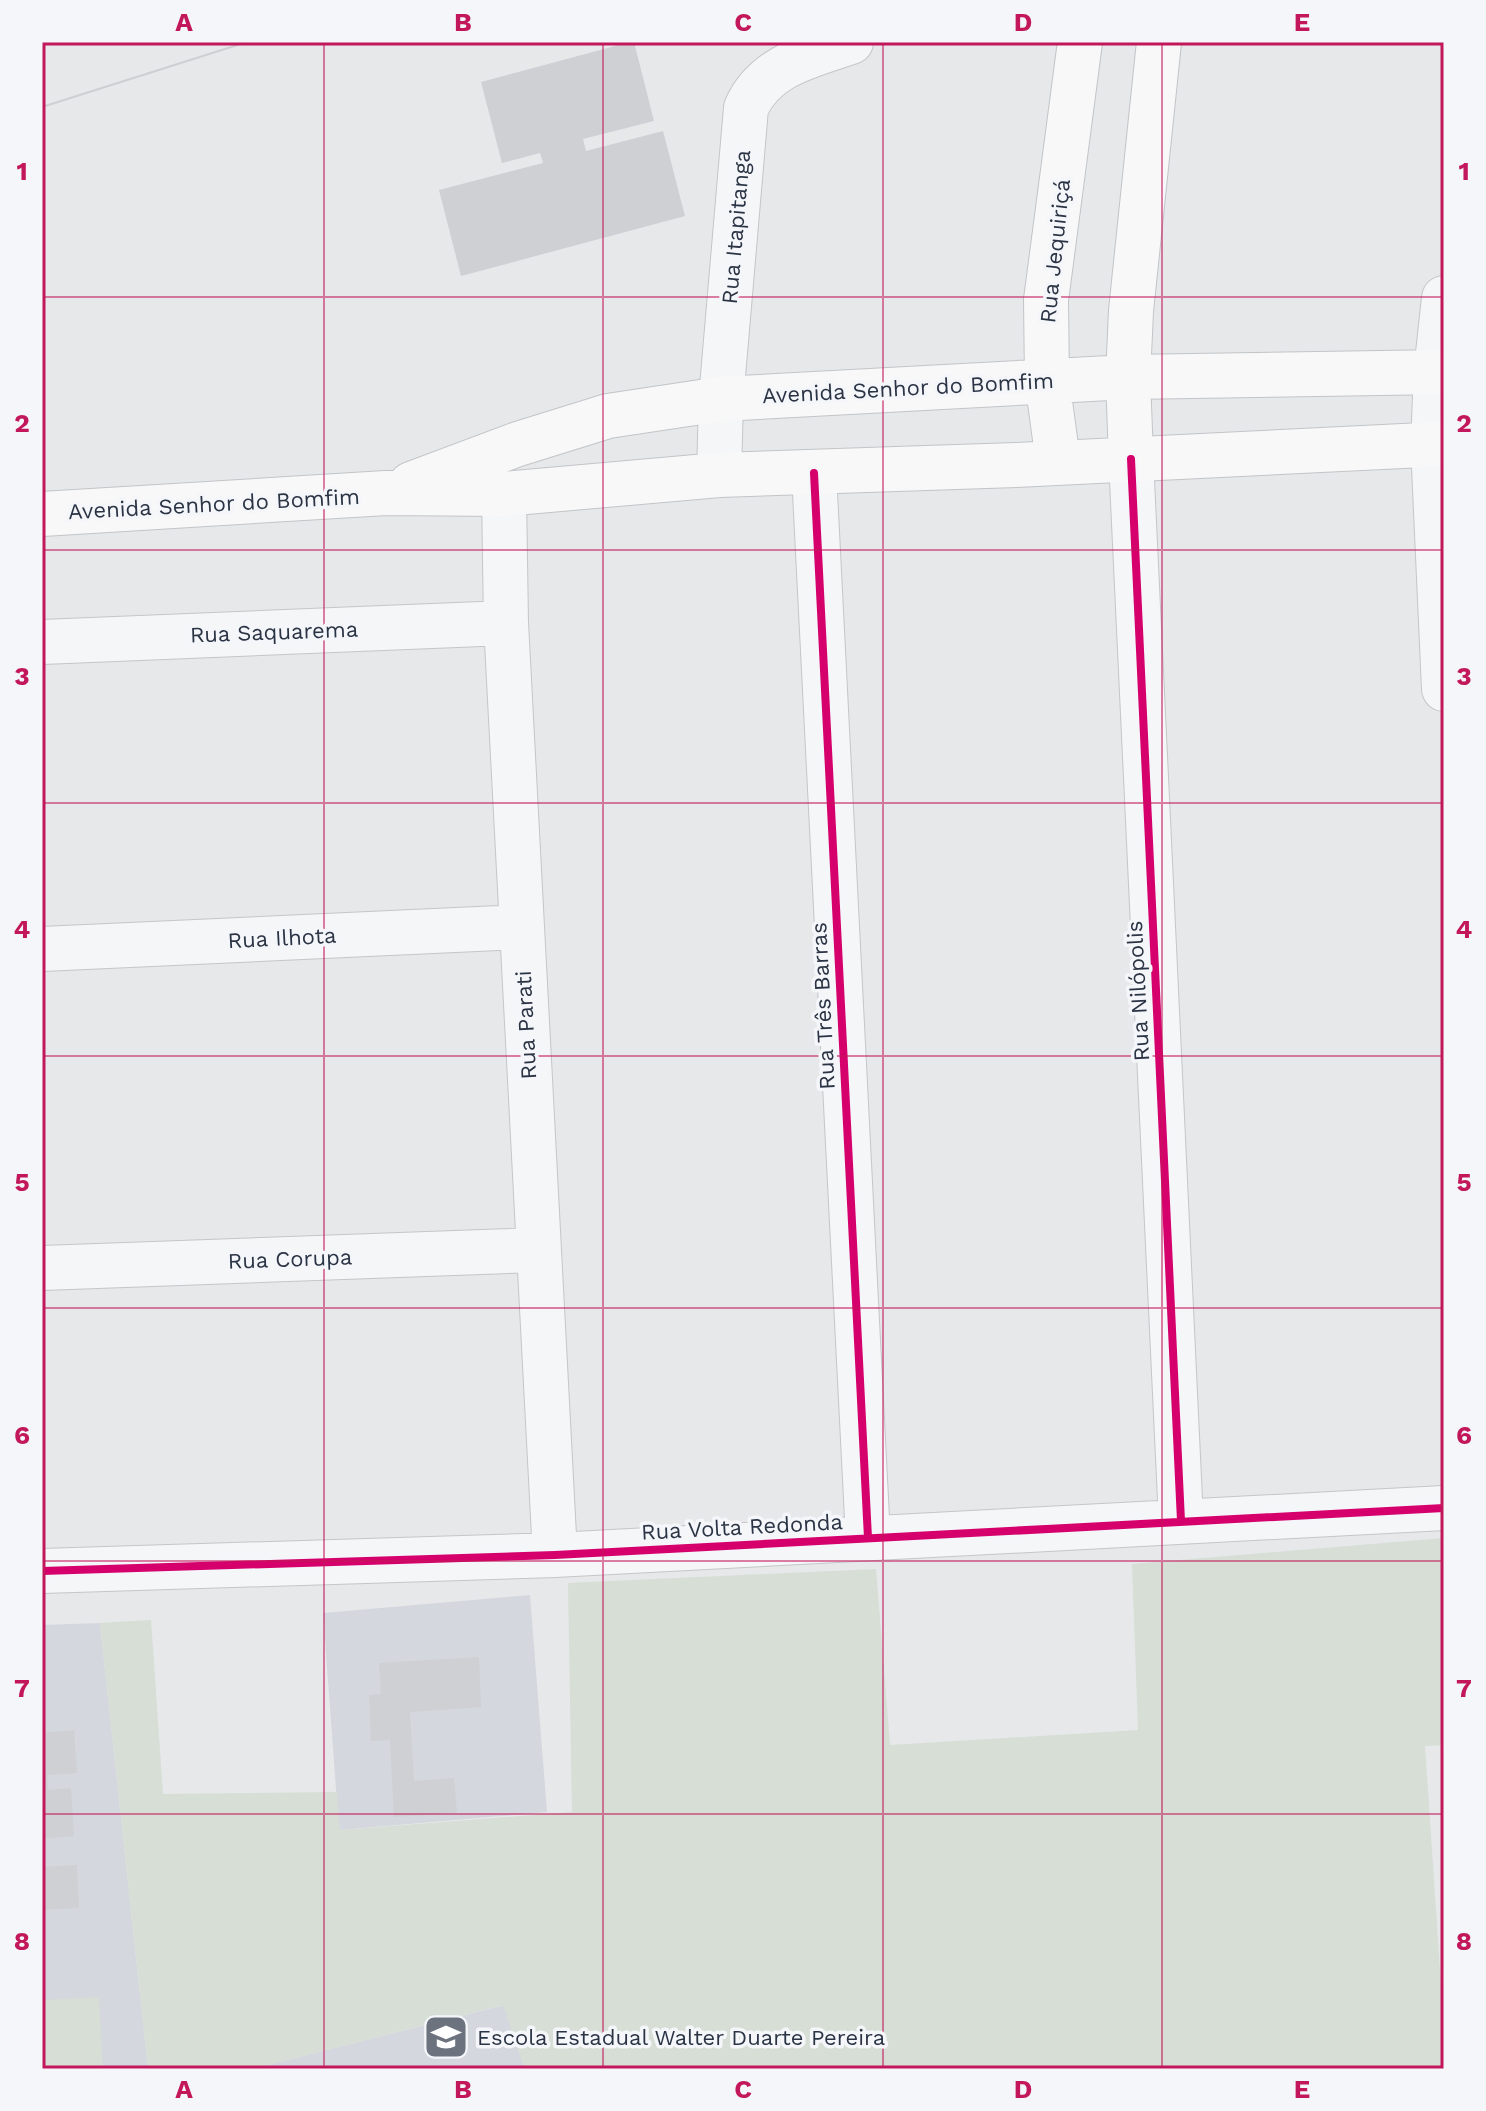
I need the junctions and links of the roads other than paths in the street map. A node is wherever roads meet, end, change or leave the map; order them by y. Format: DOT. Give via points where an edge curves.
graph roads {
  1 [pos="851,42"];
  2 [pos="1080,42"];
  3 [pos="1159,42"];
  4 [pos="1444,298"];
  5 [pos="1440,372"];
  6 [pos="1128,377"];
  7 [pos="1047,380"];
  8 [pos="721,399"];
  9 [pos="1439,444"];
  10 [pos="1131,459"];
  11 [pos="1058,461"];
  12 [pos="814,473"];
  13 [pos="719,475"];
  14 [pos="386,493"];
  15 [pos="504,494"];
  16 [pos="42,514"];
  17 [pos="1441,582"];
  18 [pos="506,623"];
  19 [pos="42,642"];
  20 [pos="1444,689"];
  21 [pos="521,927"];
  22 [pos="42,949"];
  23 [pos="537,1250"];
  24 [pos="42,1268"];
  25 [pos="1444,1508"];
  26 [pos="1181,1521"];
  27 [pos="868,1538"];
  28 [pos="555,1555"];
  29 [pos="42,1571"];
  1 -- 8 [label="street, Rua Itapitanga" via="789,63 760,84 746,108"];
  2 -- 7 [label="main road, Rua Jequiriçá" via="1046,300"];
  3 -- 6 [label="main road"];
  4 -- 5 [label="street"];
  5 -- 6 [label="main road, Avenida Senhor do Bomfim"];
  5 -- 9 [label="street"];
  6 -- 7 [label="main road, Avenida Senhor do Bomfim"];
  6 -- 10 [label="main road"];
  7 -- 8 [label="main road, Avenida Senhor do Bomfim"];
  7 -- 11 [label="main road, Rua Jequiriçá"];
  8 -- 13 [label="street, Rua Itapitanga"];
  8 -- 14 [label="main road, Avenida Senhor do Bomfim" via="608,416"];
  9 -- 10 [label="main road, Avenida Senhor do Bomfim"];
  9 -- 17 [label="street"];
  10 -- 11 [label="main road, Avenida Senhor do Bomfim"];
  10 -- 26 [label="street, Rua Nilópolis"];
  11 -- 12 [label="main road, Avenida Senhor do Bomfim"];
  12 -- 13 [label="main road, Avenida Senhor do Bomfim"];
  12 -- 27 [label="street, Rua Três Barras"];
  13 -- 15 [label="main road, Avenida Senhor do Bomfim"];
  14 -- 15 [label="main road, Avenida Senhor do Bomfim"];
  14 -- 16 [label="main road, Avenida Senhor do Bomfim"];
  15 -- 18 [label="street, Rua Parati"];
  17 -- 20 [label="street"];
  18 -- 19 [label="street, Rua Saquarema"];
  18 -- 21 [label="street, Rua Parati"];
  21 -- 22 [label="street, Rua Ilhota"];
  21 -- 23 [label="street, Rua Parati"];
  23 -- 24 [label="street, Rua Corupa"];
  23 -- 28 [label="street, Rua Parati"];
  25 -- 26 [label="street, Rua Volta Redonda"];
  26 -- 27 [label="street, Rua Volta Redonda"];
  27 -- 28 [label="street, Rua Volta Redonda"];
  28 -- 29 [label="street, Rua Volta Redonda"];
}
